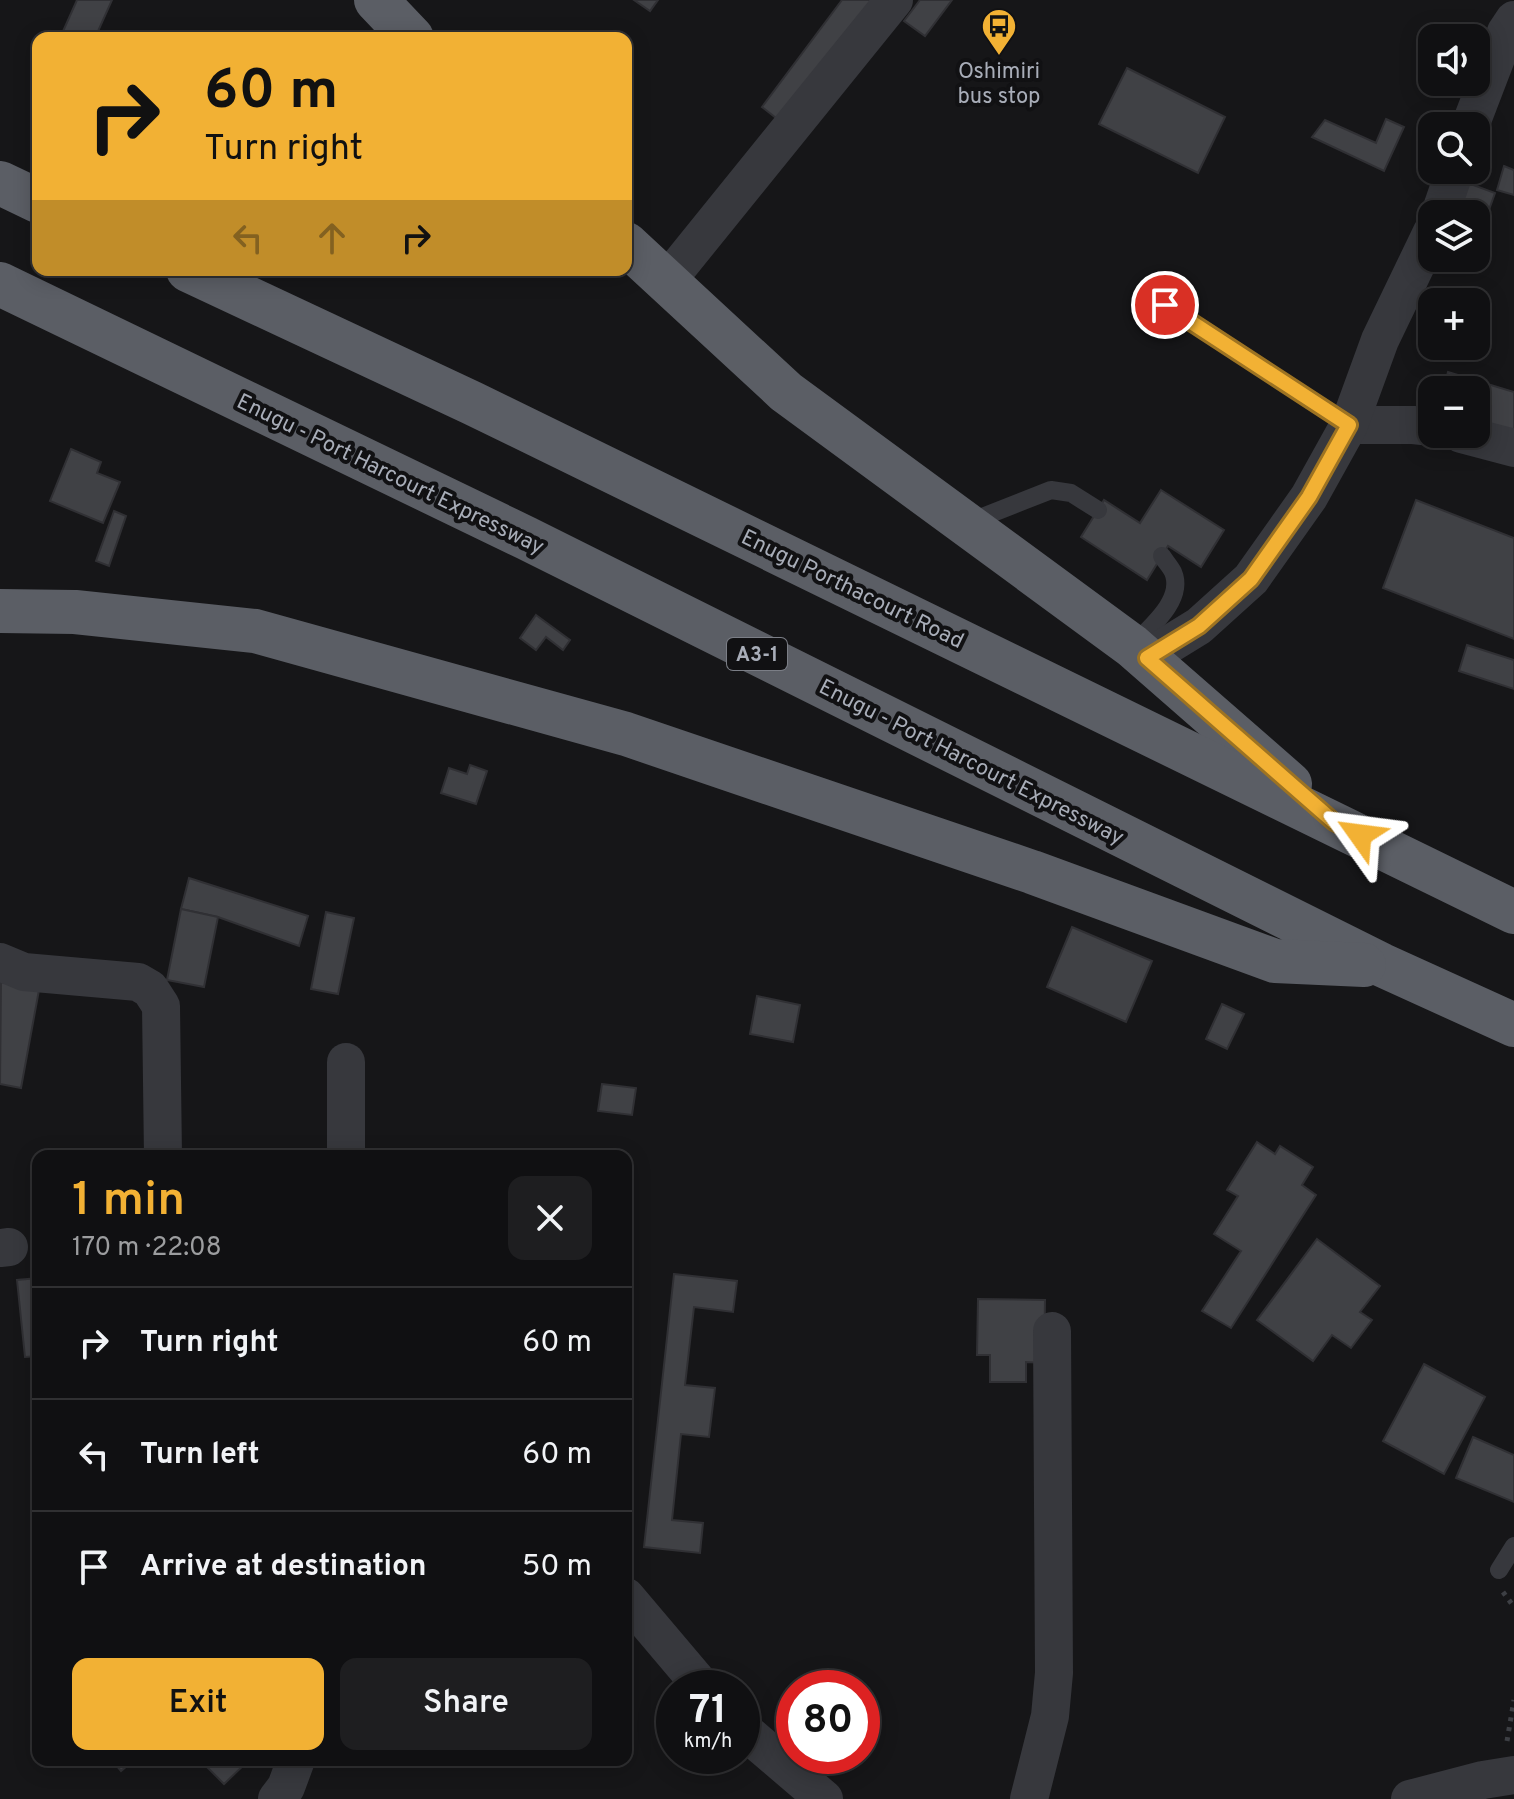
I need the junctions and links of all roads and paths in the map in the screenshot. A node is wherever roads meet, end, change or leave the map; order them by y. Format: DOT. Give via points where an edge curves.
graph roads {
  1 [pos="376,0"];
  2 [pos="894,0"];
  3 [pos="1514,20"];
  4 [pos="406,32"];
  5 [pos="1475,112"];
  6 [pos="0,183"];
  7 [pos="32,198"];
  8 [pos="632,250"];
  9 [pos="1418,261"];
  10 [pos="201,276"];
  11 [pos="666,282"];
  12 [pos="0,284"];
  13 [pos="1165,305"];
  14 [pos="1349,425"];
  15 [pos="1418,426"];
  16 [pos="1490,442"];
  17 [pos="1514,448"];
  18 [pos="1098,510"];
  19 [pos="964,524"];
  20 [pos="1162,556"];
  21 [pos="0,611"];
  22 [pos="1139,652"];
  23 [pos="1334,822"];
  24 [pos="1514,912"];
  25 [pos="0,962"];
  26 [pos="1382,965"];
  27 [pos="1514,1025"];
  28 [pos="346,1062"];
  29 [pos="163,1150"];
  30 [pos="346,1150"];
  31 [pos="1052,1331"];
  32 [pos="1514,1546"];
  33 [pos="1499,1570"];
  34 [pos="632,1604"];
  35 [pos="688,1670"];
  36 [pos="760,1744"];
  37 [pos="294,1766"];
  38 [pos="1514,1775"];
  39 [pos="277,1799"];
  40 [pos="824,1799"];
  41 [pos="1029,1799"];
  42 [pos="1410,1799"];
  1 -- 4 [label="highway"];
  2 -- 11 [label="street"];
  3 -- 5 [label="street"];
  6 -- 7 [label="highway"];
  8 -- 11 [label="highway"];
  9 -- 14 [label="street" via="1380,340"];
  10 -- 23 [label="highway, Enugu Porthacourt Road"];
  11 -- 19 [label="highway" via="786,392"];
  12 -- 26 [label="highway, Enugu - Port Harcourt Expressway / A3-1" via="526,538"];
  13 -- 14 [label="lane"];
  14 -- 15 [label="street"];
  14 -- 22 [label="street" via="1309,497 1251,579 1199,626"];
  16 -- 17 [label="street"];
  18 -- 19 [label="lane" via="1071,493 1051,490"];
  19 -- 22 [label="highway"];
  20 -- 22 [label="lane" via="1174,574 1171,598"];
  21 -- 26 [label="highway" via="75,612 255,631 626,734 1275,961"];
  22 -- 23 [label="highway"];
  23 -- 24 [label="highway, Enugu Porthacourt Road"];
  25 -- 29 [label="street" via="24,972 138,982 150,989 161,1006"];
  26 -- 27 [label="highway, Enugu - Port Harcourt Expressway / A3-1"];
  28 -- 30 [label="street"];
  31 -- 41 [label="street" via="1054,1673 1050,1716"];
  32 -- 33 [label="lane"];
  34 -- 35 [label="street"];
  36 -- 40 [label="street"];
  37 -- 39 [label="street"];
  38 -- 42 [label="street"];
}
